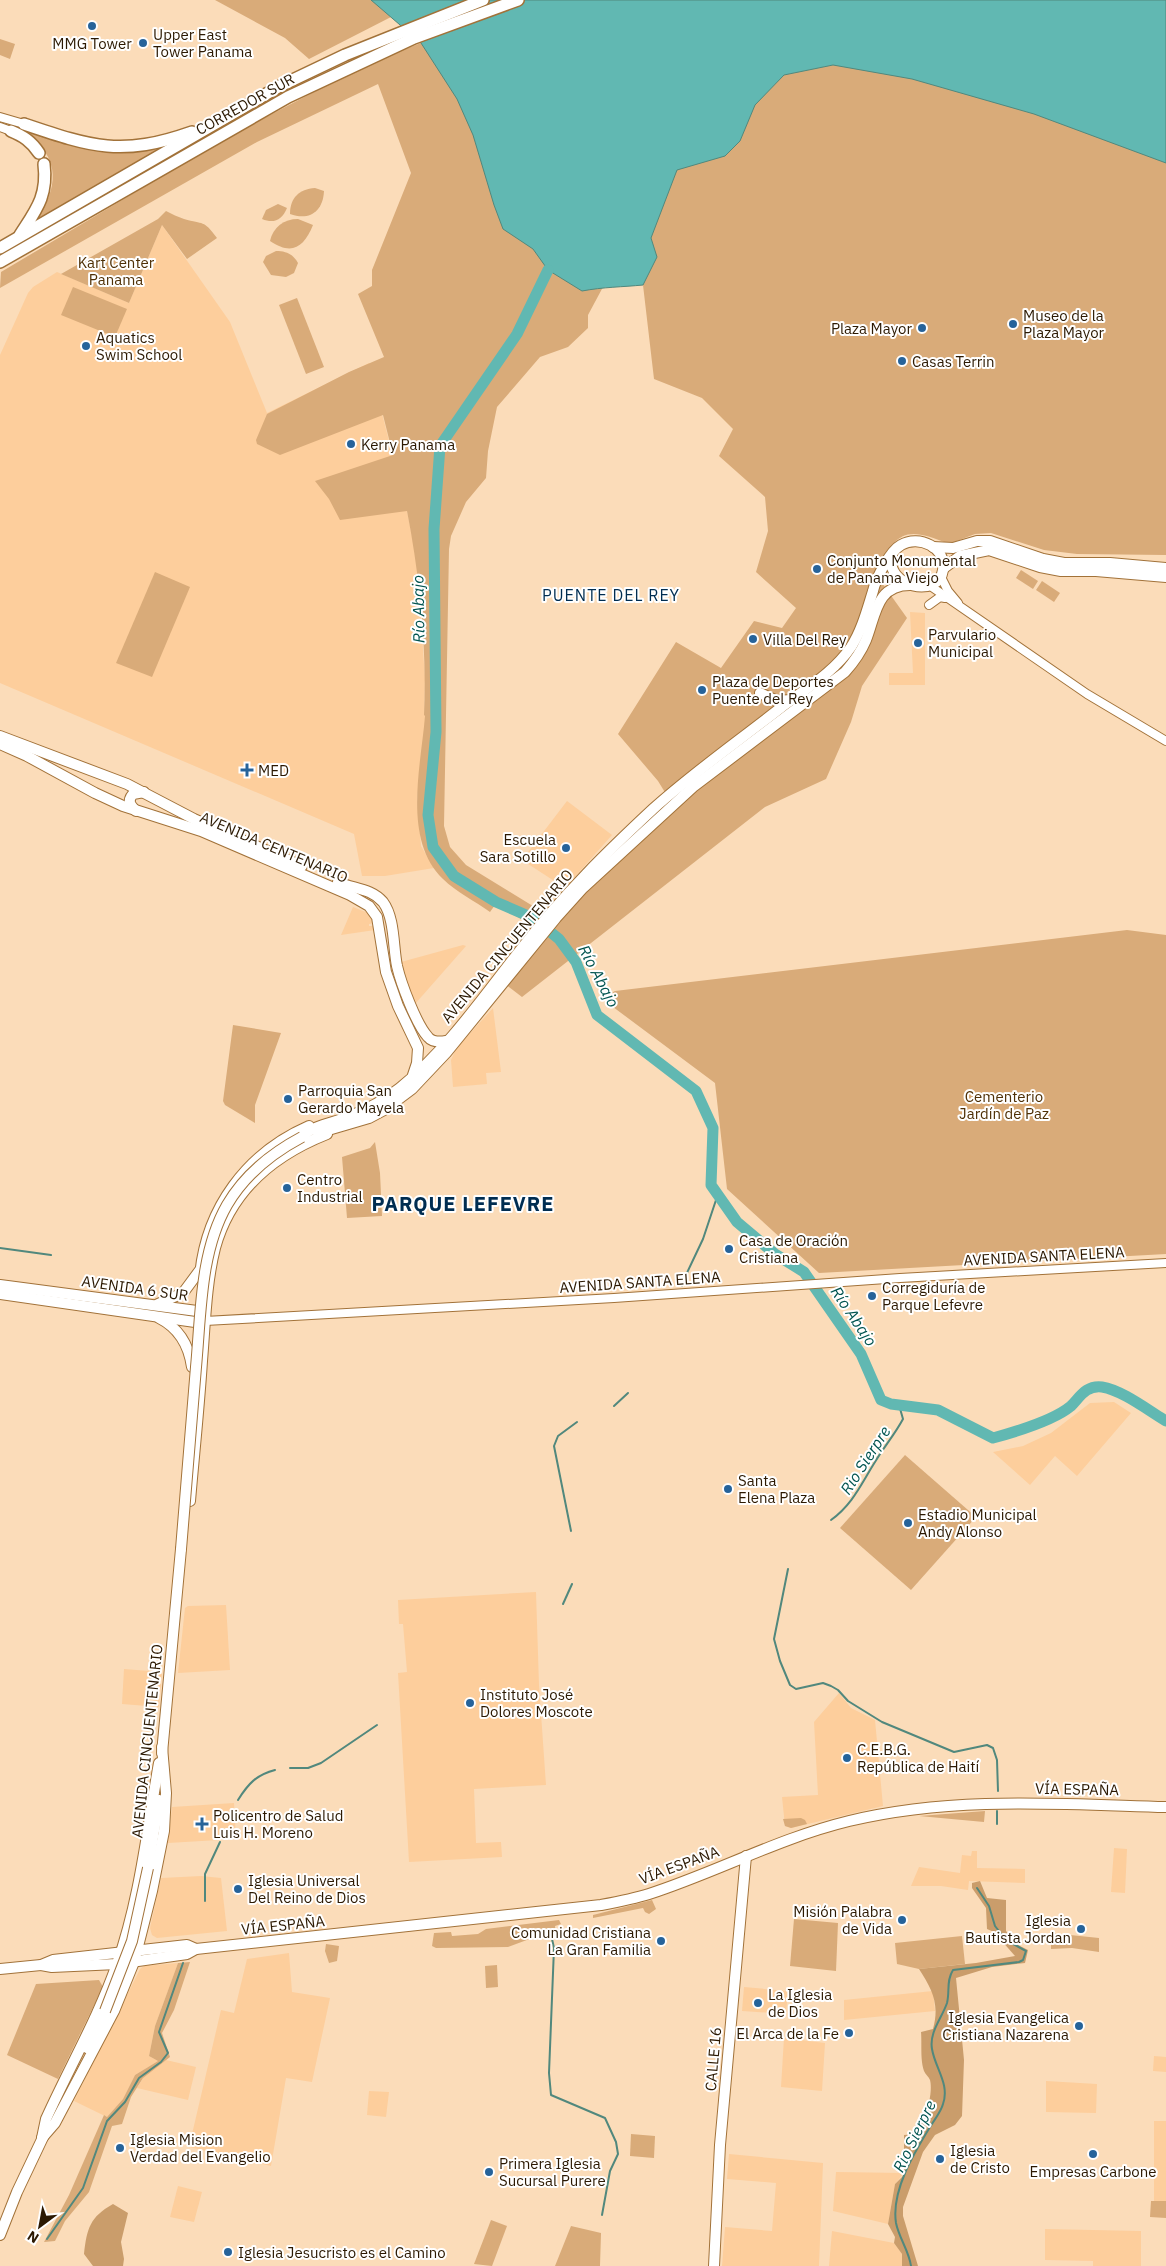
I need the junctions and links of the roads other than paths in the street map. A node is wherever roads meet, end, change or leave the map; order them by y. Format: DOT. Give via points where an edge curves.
graph roads {
  1 [pos="483,0"];
  2 [pos="518,0"];
  3 [pos="0,117"];
  4 [pos="217,123"];
  5 [pos="24,124"];
  6 [pos="5,129"];
  7 [pos="39,153"];
  8 [pos="44,164"];
  9 [pos="18,237"];
  10 [pos="0,248"];
  11 [pos="24,249"];
  12 [pos="0,262"];
  13 [pos="0,267"];
  14 [pos="933,547"];
  15 [pos="892,555"];
  16 [pos="1166,568"];
  17 [pos="942,573"];
  18 [pos="1166,577"];
  19 [pos="911,585"];
  20 [pos="929,585"];
  21 [pos="945,598"];
  22 [pos="929,605"];
  23 [pos="966,612"];
  24 [pos="853,663"];
  25 [pos="792,700"];
  26 [pos="779,710"];
  27 [pos="763,722"];
  28 [pos="0,736"];
  29 [pos="1166,741"];
  30 [pos="0,744"];
  31 [pos="116,780"];
  32 [pos="144,792"];
  33 [pos="109,799"];
  34 [pos="136,811"];
  35 [pos="553,916"];
  36 [pos="540,931"];
  37 [pos="428,1037"];
  38 [pos="446,1041"];
  39 [pos="418,1048"];
  40 [pos="412,1077"];
  41 [pos="332,1126"];
  42 [pos="214,1219"];
  43 [pos="222,1230"];
  44 [pos="1166,1264"];
  45 [pos="200,1270"];
  46 [pos="0,1285"];
  47 [pos="0,1294"];
  48 [pos="154,1310"];
  49 [pos="199,1318"];
  50 [pos="192,1367"];
  51 [pos="181,1550"];
  52 [pos="162,1747"];
  53 [pos="1166,1806"];
  54 [pos="746,1856"];
  55 [pos="143,1928"];
  56 [pos="167,1947"];
  57 [pos="196,1949"];
  58 [pos="137,1950"];
  59 [pos="121,1953"];
  60 [pos="134,1962"];
  61 [pos="41,1964"];
  62 [pos="117,1964"];
  63 [pos="0,1969"];
  64 [pos="42,2138"];
  65 [pos="0,2235"];
  66 [pos="714,2266"];
  1 -- 4 [label="highway, CORREDOR SUR" via="344,55 280,86"];
  2 -- 11 [label="highway, CORREDOR SUR" via="414,38 288,96"];
  3 -- 5 [label="street"];
  4 -- 5 [label="highway" via="164,140 121,148 77,142"];
  4 -- 9 [label="highway, CORREDOR SUR"];
  6 -- 7 [label="highway" via="24,136"];
  8 -- 9 [label="highway" via="46,187 43,198"];
  9 -- 10 [label="highway, CORREDOR SUR"];
  11 -- 12 [label="highway, CORREDOR SUR"];
  11 -- 13 [label="highway"];
  14 -- 15 [label="main road" via="920,542 906,542"];
  14 -- 16 [label="main road" via="953,548 990,541 1064,563"];
  14 -- 17 [label="main road" via="940,555"];
  15 -- 19 [label="main road" via="893,572"];
  15 -- 25 [label="main road, AVENIDA CINCUENTENARIO" via="874,586 861,627 850,647 835,667"];
  17 -- 18 [label="main road" via="960,556 989,550 1061,571"];
  17 -- 20 [label="main road"];
  17 -- 23 [label="street" via="948,591"];
  19 -- 20 [label="main road"];
  19 -- 24 [label="main road, AVENIDA CINCUENTENARIO" via="893,588 882,597 866,640"];
  20 -- 21 [label="street"];
  21 -- 22 [label="street"];
  21 -- 23 [label="street"];
  23 -- 29 [label="street" via="1087,694"];
  24 -- 26 [label="main road" via="792,707"];
  24 -- 35 [label="main road, AVENIDA CINCUENTENARIO" via="837,680 700,781"];
  25 -- 26 [label="main road, AVENIDA CINCUENTENARIO"];
  25 -- 27 [label="main road" via="777,702 763,696 768,707"];
  26 -- 27 [label="main road, AVENIDA CINCUENTENARIO"];
  27 -- 35 [label="main road, AVENIDA CINCUENTENARIO" via="654,808 568,893"];
  28 -- 31 [label="main road, AVENIDA CENTENARIO"];
  30 -- 33 [label="main road, AVENIDA CENTENARIO"];
  31 -- 32 [label="main road, AVENIDA CENTENARIO"];
  31 -- 33 [label="main road" via="121,791 116,798"];
  32 -- 34 [label="main road" via="130,798"];
  32 -- 37 [label="main road, AVENIDA CENTENARIO" via="194,819 376,896 387,910 397,966 407,996"];
  33 -- 34 [label="main road, AVENIDA CENTENARIO"];
  34 -- 39 [label="main road, AVENIDA CENTENARIO" via="201,831 369,906 379,924 392,989"];
  35 -- 36 [label="main road, AVENIDA CINCUENTENARIO"];
  36 -- 38 [label="main road, AVENIDA CINCUENTENARIO"];
  36 -- 41 [label="main road, AVENIDA CINCUENTENARIO" via="476,1018 412,1089 368,1118"];
  37 -- 38 [label="main road"];
  37 -- 39 [label="main road" via="428,1047"];
  38 -- 40 [label="main road, AVENIDA CINCUENTENARIO"];
  39 -- 40 [label="main road"];
  40 -- 41 [label="main road, AVENIDA CINCUENTENARIO" via="383,1100"];
  41 -- 42 [label="main road, AVENIDA CINCUENTENARIO" via="323,1122 292,1134 261,1155 235,1183"];
  41 -- 43 [label="main road, AVENIDA CINCUENTENARIO" via="268,1166 245,1190"];
  41 -- 51 [label="main road, AVENIDA CINCUENTENARIO, bridge" via="302,1137 271,1155 240,1186 227,1205 210,1247 200,1318"];
  42 -- 43 [label="main road"];
  42 -- 45 [label="main road, AVENIDA CINCUENTENARIO" via="204,1245"];
  43 -- 49 [label="main road, AVENIDA CINCUENTENARIO"];
  44 -- 49 [label="street, AVENIDA SANTA ELENA"];
  45 -- 48 [label="main road" via="183,1293"];
  45 -- 49 [label="main road, AVENIDA CINCUENTENARIO"];
  46 -- 48 [label="main road, AVENIDA 6 SUR"];
  47 -- 48 [label="main road, AVENIDA 6 SUR"];
  48 -- 49 [label="main road, AVENIDA 6 SUR"];
  48 -- 50 [label="main road" via="181,1336"];
  49 -- 50 [label="main road, AVENIDA CINCUENTENARIO"];
  49 -- 51 [label="main road, AVENIDA CINCUENTENARIO" via="187,1535"];
  50 -- 51 [label="main road, AVENIDA CINCUENTENARIO" via="178,1534"];
  51 -- 52 [label="main road, AVENIDA CINCUENTENARIO"];
  52 -- 55 [label="main road" via="166,1816 162,1849"];
  52 -- 59 [label="main road" via="136,1891"];
  52 -- 64 [label="main road, AVENIDA CINCUENTENARIO, bridge" via="159,1796 148,1868 132,1941 106,2011"];
  53 -- 54 [label="main road, VÍA ESPAÑA" via="977,1803 915,1809 836,1824"];
  54 -- 57 [label="main road, VÍA ESPAÑA" via="648,1894 601,1905"];
  54 -- 66 [label="main road, CALLE 16" via="720,2145"];
  55 -- 56 [label="main road" via="149,1940"];
  55 -- 58 [label="main road"];
  56 -- 57 [label="main road, VÍA ESPAÑA" via="187,1945"];
  56 -- 58 [label="main road, VÍA ESPAÑA"];
  57 -- 60 [label="main road, VÍA ESPAÑA" via="187,1954"];
  58 -- 59 [label="main road, VÍA ESPAÑA"];
  58 -- 60 [label="main road"];
  59 -- 61 [label="main road, VÍA ESPAÑA"];
  59 -- 62 [label="main road"];
  60 -- 62 [label="main road, VÍA ESPAÑA"];
  60 -- 64 [label="main road" via="114,2011 55,2123"];
  61 -- 62 [label="main road, VÍA ESPAÑA" via="52,1967"];
  61 -- 63 [label="main road"];
  62 -- 64 [label="main road" via="46,2119"];
  64 -- 65 [label="main road, AVENIDA CINCUENTENARIO"];
}
